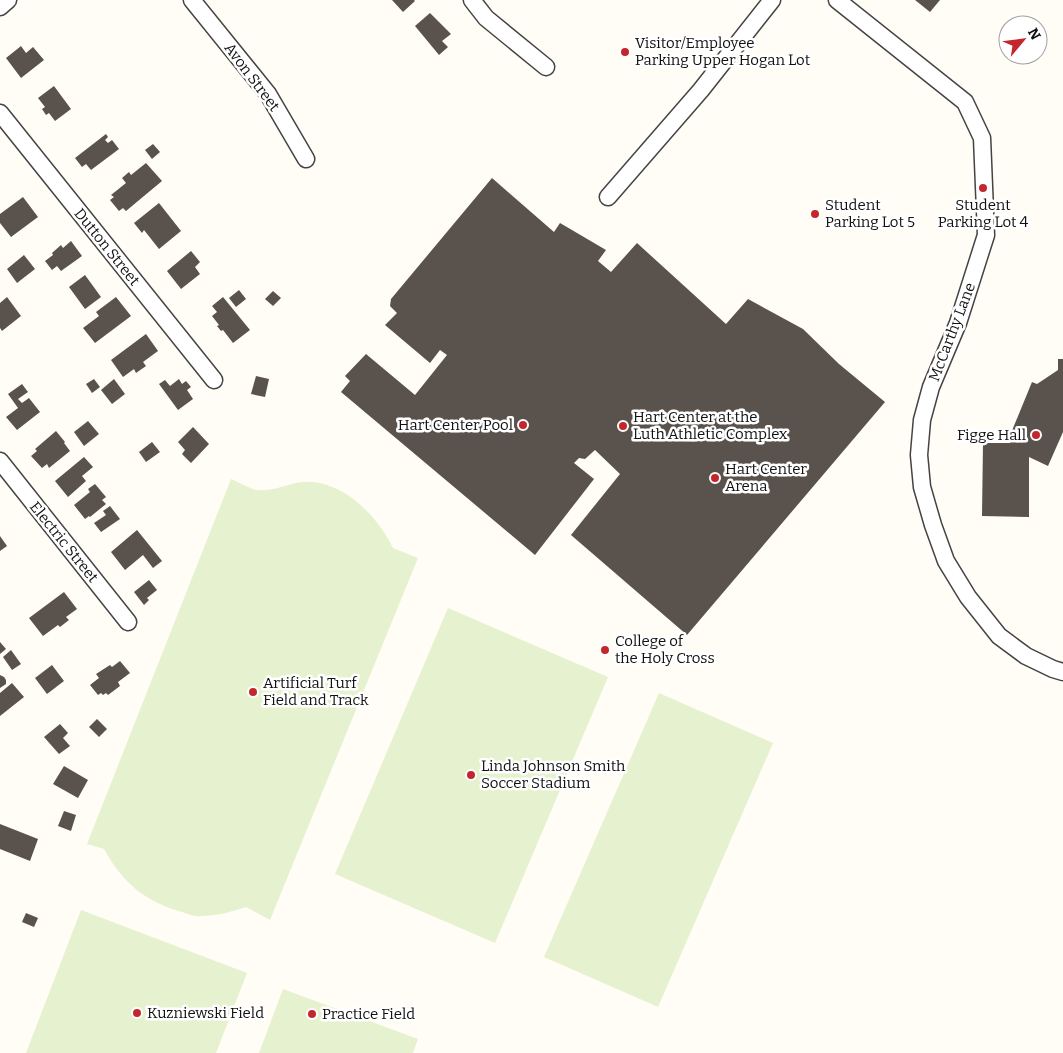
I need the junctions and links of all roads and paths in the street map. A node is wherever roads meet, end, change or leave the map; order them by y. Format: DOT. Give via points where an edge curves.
graph roads {
  1 [pos="8,0"];
  2 [pos="192,0"];
  3 [pos="472,0"];
  4 [pos="772,0"];
  5 [pos="837,0"];
  6 [pos="0,7"];
  7 [pos="546,67"];
  8 [pos="0,113"];
  9 [pos="306,159"];
  10 [pos="608,197"];
  11 [pos="214,380"];
  12 [pos="0,461"];
  13 [pos="128,622"];
  14 [pos="1063,672"];
  1 -- 6 [label="street"];
  2 -- 9 [label="street, Avon Street" via="268,94"];
  3 -- 7 [label="street" via="486,18"];
  4 -- 10 [label="street" via="701,90"];
  5 -- 14 [label="street, McCarthy Lane" via="965,102 982,138 986,236 922,420 919,455 922,487 946,561 968,597 999,636 1026,656"];
  8 -- 11 [label="street, Dutton Street"];
  12 -- 13 [label="street, Electric Street"];
}
